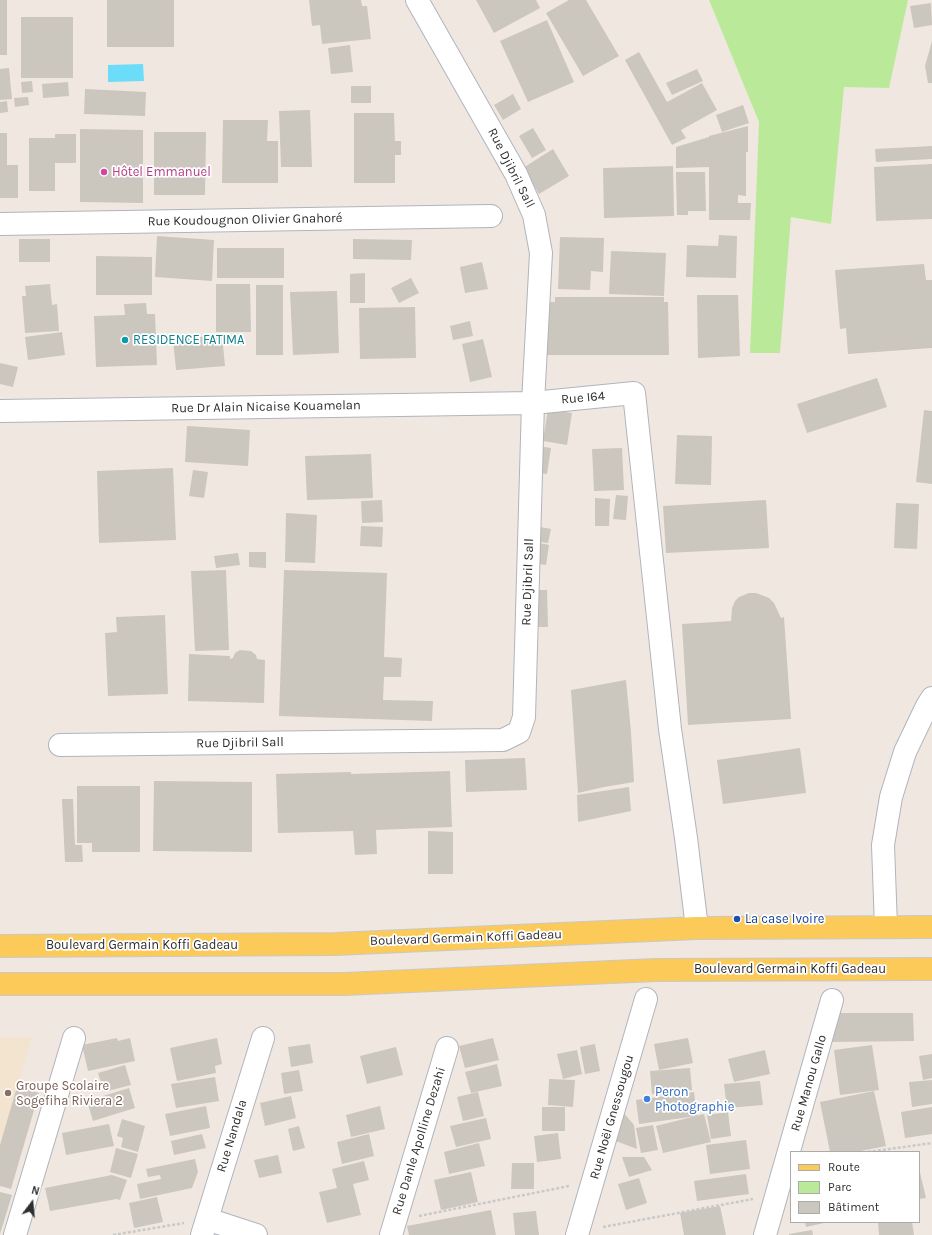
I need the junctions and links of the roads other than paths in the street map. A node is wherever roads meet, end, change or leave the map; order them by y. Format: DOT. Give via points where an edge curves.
graph roads {
  1 [pos="417,0"];
  2 [pos="491,216"];
  3 [pos="0,224"];
  4 [pos="532,403"];
  5 [pos="0,411"];
  6 [pos="932,698"];
  7 [pos="60,745"];
  8 [pos="886,927"];
  9 [pos="932,927"];
  10 [pos="697,928"];
  11 [pos="0,946"];
  12 [pos="932,969"];
  13 [pos="0,984"];
  14 [pos="646,999"];
  15 [pos="832,1000"];
  16 [pos="74,1038"];
  17 [pos="263,1038"];
  18 [pos="447,1048"];
  19 [pos="204,1227"];
  20 [pos="393,1228"];
  21 [pos="578,1233"];
  22 [pos="15,1235"];
  23 [pos="256,1235"];
  24 [pos="765,1235"];
  1 -- 4 [label="street, Rue Djibril Sall" via="516,174 534,215 541,253"];
  2 -- 3 [label="street, Rue Koudougnon Olivier Gnahoré"];
  4 -- 5 [label="street, Rue Dr Alain Nicaise Kouamelan"];
  4 -- 7 [label="street, Rue Djibril Sall" via="524,717 519,732 503,740"];
  4 -- 10 [label="street, Rue I64" via="634,393 670,729"];
  6 -- 8 [label="street" via="905,752 891,797 883,845"];
  8 -- 9 [label="main road, Boulevard Germain Koffi Gadeau"];
  8 -- 10 [label="main road, Boulevard Germain Koffi Gadeau"];
  10 -- 11 [label="main road, Boulevard Germain Koffi Gadeau" via="336,944"];
  12 -- 13 [label="main road, Boulevard Germain Koffi Gadeau" via="656,970 344,984"];
  14 -- 21 [label="street, Rue Noël Gnessougou"];
  15 -- 24 [label="street, Rue Manou Gallo"];
  16 -- 22 [label="street"];
  17 -- 19 [label="street, Rue Nandala"];
  18 -- 20 [label="street, Rue Danle Apolline Dezahi"];
  19 -- 23 [label="street"];
}
